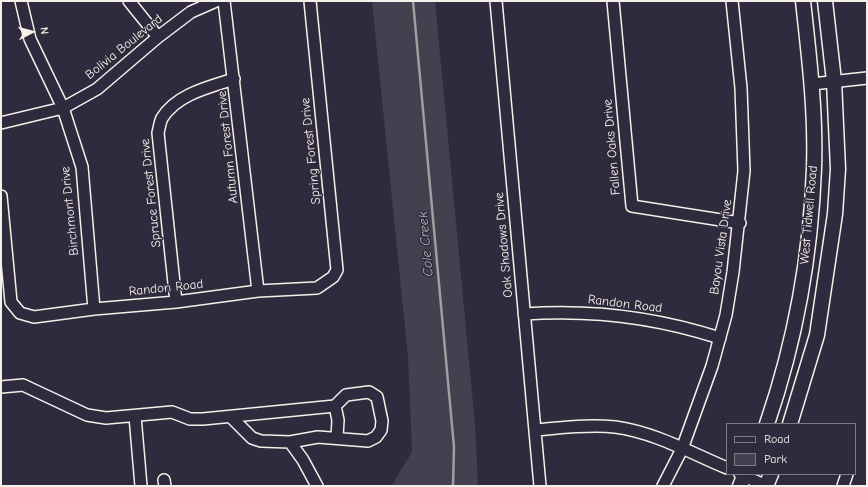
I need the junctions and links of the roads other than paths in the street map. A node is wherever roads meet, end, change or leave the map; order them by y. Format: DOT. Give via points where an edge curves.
graph roads {
  1 [pos="21,1"];
  2 [pos="129,1"];
  3 [pos="216,1"];
  4 [pos="224,1"];
  5 [pos="310,1"];
  6 [pos="496,1"];
  7 [pos="613,1"];
  8 [pos="732,1"];
  9 [pos="803,1"];
  10 [pos="825,1"];
  11 [pos="158,37"];
  12 [pos="867,78"];
  13 [pos="234,79"];
  14 [pos="834,82"];
  15 [pos="812,84"];
  16 [pos="63,108"];
  17 [pos="1,123"];
  18 [pos="1,196"];
  19 [pos="740,223"];
  20 [pos="806,263"];
  21 [pos="828,266"];
  22 [pos="317,288"];
  23 [pos="258,291"];
  24 [pos="176,302"];
  25 [pos="94,309"];
  26 [pos="524,314"];
  27 [pos="720,338"];
  28 [pos="1,387"];
  29 [pos="335,406"];
  30 [pos="135,416"];
  31 [pos="231,417"];
  32 [pos="766,423"];
  33 [pos="790,423"];
  34 [pos="535,430"];
  35 [pos="337,437"];
  36 [pos="290,442"];
  37 [pos="682,449"];
  38 [pos="726,468"];
  39 [pos="771,475"];
  40 [pos="847,475"];
  41 [pos="742,477"];
  42 [pos="140,486"];
  43 [pos="317,486"];
  44 [pos="540,486"];
  45 [pos="663,486"];
  46 [pos="766,486"];
  47 [pos="843,486"];
  1 -- 16 [label="street, Birchmont Drive" via="30,39"];
  2 -- 11 [label="street"];
  3 -- 11 [label="street, Bolivia Boulevard" via="191,12"];
  4 -- 13 [label="street, Autumn Forest Drive"];
  5 -- 22 [label="street, Spring Forest Drive" via="337,270 333,277"];
  6 -- 26 [label="street, Oak Shadows Drive"];
  7 -- 19 [label="street, Fallen Oaks Drive" via="632,206"];
  8 -- 19 [label="street, Bayou Vista Drive" via="744,127"];
  9 -- 15 [label="main road, West Tidwell Road"];
  10 -- 14 [label="main road, West Tidwell Road"];
  11 -- 16 [label="street, Bolivia Boulevard" via="97,89"];
  12 -- 14 [label="street"];
  13 -- 23 [label="street, Autumn Forest Drive"];
  13 -- 24 [label="street, Spruce Forest Drive" via="200,90 178,102 162,118 158,133"];
  14 -- 15 [label="street"];
  14 -- 21 [label="main road, West Tidwell Road" via="838,169"];
  15 -- 20 [label="main road, West Tidwell Road" via="814,168"];
  16 -- 17 [label="street, Bolivia Boulevard"];
  16 -- 25 [label="street, Birchmont Drive" via="82,167"];
  18 -- 25 [label="street, Randon Road" via="11,302 20,313 34,317"];
  19 -- 27 [label="street, Bayou Vista Drive"];
  20 -- 21 [label="main road"];
  20 -- 32 [label="main road, West Tidwell Road" via="794,328"];
  21 -- 33 [label="main road, West Tidwell Road" via="817,335"];
  22 -- 23 [label="street, Randon Road"];
  23 -- 24 [label="street, Randon Road"];
  24 -- 25 [label="street, Randon Road"];
  26 -- 27 [label="street, Randon Road" via="598,312 684,326"];
  26 -- 34 [label="street, Oak Shadows Drive"];
  27 -- 37 [label="street, Bayou Vista Drive"];
  28 -- 30 [label="street" via="23,385 87,415 106,418"];
  29 -- 31 [label="street"];
  29 -- 35 [label="street" via="338,420"];
  29 -- 35 [label="street" via="346,395 369,392 377,397 382,421 381,430 376,437 368,441"];
  30 -- 31 [label="street" via="172,412 190,419"];
  30 -- 42 [label="street"];
  31 -- 36 [label="street" via="252,438 273,443"];
  34 -- 37 [label="street" via="615,427 653,437"];
  34 -- 44 [label="street, Oak Shadows Drive"];
  35 -- 36 [label="street" via="318,436"];
  36 -- 43 [label="street"];
  37 -- 38 [label="street"];
  37 -- 45 [label="street, Bayou Vista Drive"];
  39 -- 46 [label="main road"];
  40 -- 47 [label="street"];
  41 -- 46 [label="street"];
}
